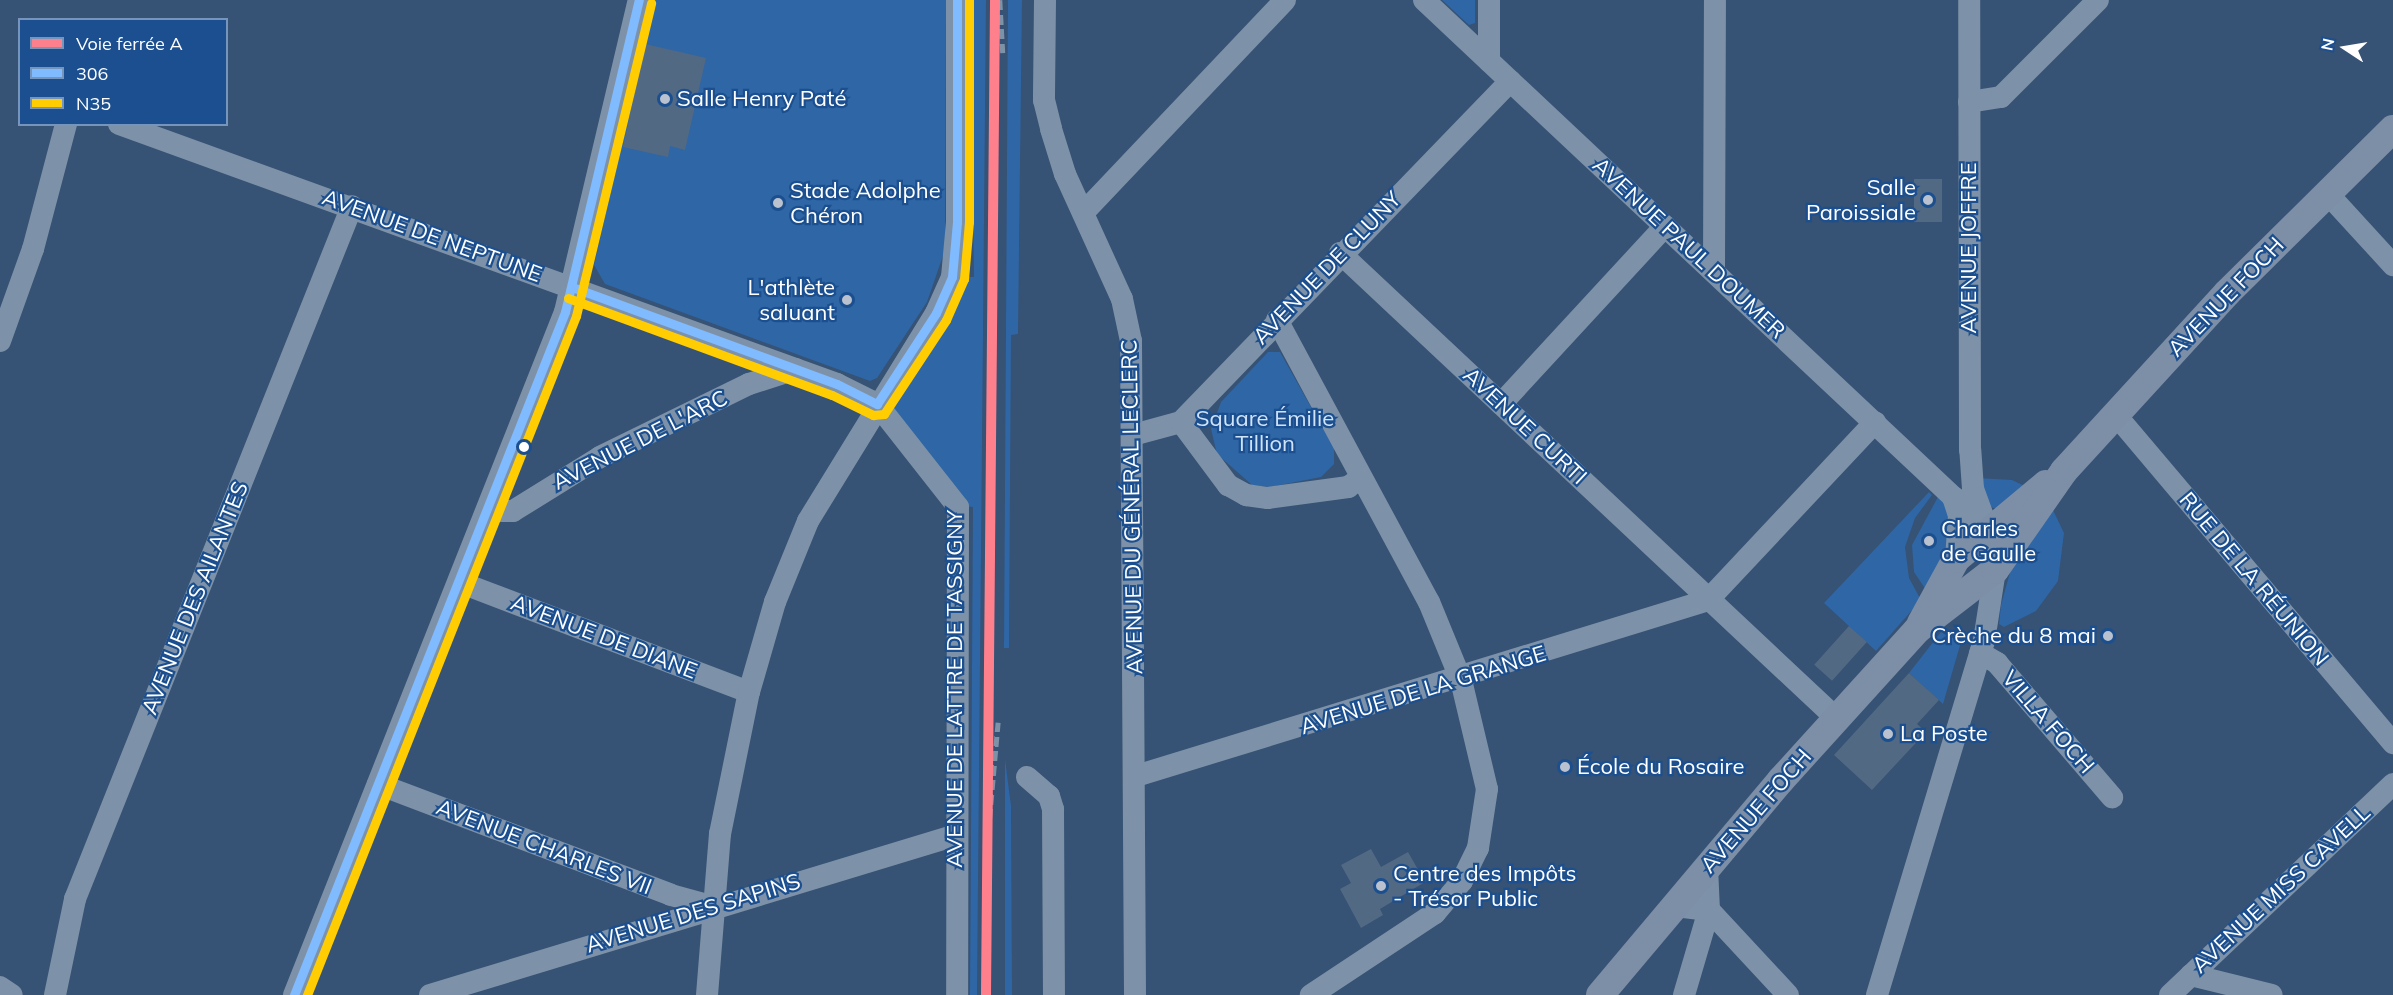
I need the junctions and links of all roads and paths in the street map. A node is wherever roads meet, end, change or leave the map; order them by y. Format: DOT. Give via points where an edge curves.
graph roads {
  1 [pos="639,0"];
  2 [pos="957,0"];
  3 [pos="1045,0"];
  4 [pos="1285,0"];
  5 [pos="1424,0"];
  6 [pos="1489,0"];
  7 [pos="1715,0"];
  8 [pos="1969,0"];
  9 [pos="2098,0"];
  10 [pos="1489,61"];
  11 [pos="1510,81"];
  12 [pos="1969,102"];
  13 [pos="65,126"];
  14 [pos="125,126"];
  15 [pos="2393,129"];
  16 [pos="2328,193"];
  17 [pos="352,206"];
  18 [pos="1084,212"];
  19 [pos="1665,226"];
  20 [pos="1340,253"];
  21 [pos="2393,265"];
  22 [pos="1714,272"];
  23 [pos="572,287"];
  24 [pos="1277,320"];
  25 [pos="0,341"];
  26 [pos="796,369"];
  27 [pos="877,404"];
  28 [pos="1501,404"];
  29 [pos="2115,414"];
  30 [pos="1181,422"];
  31 [pos="1875,422"];
  32 [pos="1133,435"];
  33 [pos="1970,450"];
  34 [pos="2064,471"];
  35 [pos="1361,478"];
  36 [pos="1946,490"];
  37 [pos="487,511"];
  38 [pos="1987,532"];
  39 [pos="1995,570"];
  40 [pos="1954,579"];
  41 [pos="459,582"];
  42 [pos="1708,600"];
  43 [pos="1982,647"];
  44 [pos="1461,680"];
  45 [pos="749,692"];
  46 [pos="1837,718"];
  47 [pos="2393,743"];
  48 [pos="1136,776"];
  49 [pos="1027,777"];
  50 [pos="378,784"];
  51 [pos="2393,784"];
  52 [pos="2112,797"];
  53 [pos="956,835"];
  54 [pos="1707,867"];
  55 [pos="671,895"];
  56 [pos="711,906"];
  57 [pos="1675,906"];
  58 [pos="1709,910"];
  59 [pos="676,920"];
  60 [pos="2191,975"];
  61 [pos="0,987"];
  62 [pos="12,995"];
  63 [pos="55,995"];
  64 [pos="294,995"];
  65 [pos="430,995"];
  66 [pos="707,995"];
  67 [pos="957,995"];
  68 [pos="1054,995"];
  69 [pos="1135,995"];
  70 [pos="1311,995"];
  71 [pos="1600,995"];
  72 [pos="1683,995"];
  73 [pos="1788,995"];
  74 [pos="1877,995"];
  75 [pos="2170,995"];
  76 [pos="2272,995"];
  1 -- 23 [label="street"];
  2 -- 27 [label="street" via="957,222 952,277 936,313"];
  3 -- 18 [label="street, AVENUE DU GÉNÉRAL LECLERC" via="1044,100 1065,174"];
  4 -- 18 [label="street"];
  5 -- 10 [label="street, AVENUE PAUL DOUMER"];
  6 -- 10 [label="street"];
  7 -- 22 [label="street"];
  8 -- 12 [label="street, AVENUE JOFFRE"];
  9 -- 12 [label="street" via="2001,97"];
  10 -- 11 [label="street, AVENUE PAUL DOUMER"];
  11 -- 19 [label="street, AVENUE PAUL DOUMER"];
  11 -- 20 [label="street, AVENUE DE CLUNY"];
  12 -- 33 [label="street, AVENUE JOFFRE"];
  13 -- 25 [label="street" via="33,249"];
  14 -- 17 [label="street, AVENUE DE NEPTUNE"];
  15 -- 16 [label="main road, AVENUE FOCH"];
  16 -- 21 [label="street"];
  16 -- 29 [label="main road, AVENUE FOCH"];
  17 -- 23 [label="street, AVENUE DE NEPTUNE"];
  17 -- 63 [label="street, AVENUE DES AILANTES" via="75,899"];
  18 -- 32 [label="street, AVENUE DU GÉNÉRAL LECLERC" via="1122,299 1131,341"];
  19 -- 22 [label="street, AVENUE PAUL DOUMER"];
  19 -- 28 [label="street"];
  20 -- 24 [label="street, AVENUE DE CLUNY"];
  20 -- 28 [label="street, AVENUE CURTI"];
  22 -- 31 [label="street, AVENUE PAUL DOUMER"];
  23 -- 26 [label="street, AVENUE DE NEPTUNE"];
  23 -- 37 [label="street"];
  24 -- 30 [label="street, AVENUE DE CLUNY"];
  24 -- 35 [label="street"];
  26 -- 27 [label="street, AVENUE DE NEPTUNE"];
  26 -- 37 [label="street, AVENUE DE L'ARC" via="749,384 600,457 513,511"];
  27 -- 45 [label="street" via="803,531 779,592"];
  27 -- 53 [label="street, AVENUE DE LATTRE DE TASSIGNY" via="958,507"];
  28 -- 42 [label="street, AVENUE CURTI"];
  29 -- 34 [label="main road, AVENUE FOCH"];
  29 -- 47 [label="street, RUE DE LA RÉUNION"];
  30 -- 32 [label="street"];
  30 -- 35 [label="street" via="1228,485 1246,495 1268,498 1348,487"];
  31 -- 36 [label="street, AVENUE PAUL DOUMER"];
  31 -- 42 [label="street"];
  32 -- 48 [label="street, AVENUE DU GÉNÉRAL LECLERC"];
  33 -- 36 [label="street"];
  33 -- 38 [label="street, AVENUE JOFFRE" via="1973,489"];
  34 -- 38 [label="main road, AVENUE FOCH"];
  34 -- 39 [label="main road, AVENUE FOCH"];
  35 -- 44 [label="street" via="1419,582"];
  36 -- 38 [label="street, AVENUE PAUL DOUMER" via="1971,508"];
  36 -- 40 [label="street" via="1959,516"];
  37 -- 41 [label="street"];
  38 -- 39 [label="street, AVENUE JOFFRE" via="1995,549"];
  38 -- 40 [label="main road, AVENUE FOCH"];
  39 -- 40 [label="main road, AVENUE FOCH"];
  39 -- 43 [label="street, AVENUE JOFFRE"];
  40 -- 43 [label="street" via="1977,619"];
  40 -- 46 [label="main road, AVENUE FOCH" via="1917,630"];
  41 -- 45 [label="street, AVENUE DE DIANE"];
  41 -- 50 [label="street"];
  42 -- 44 [label="street, AVENUE DE LA GRANGE"];
  42 -- 46 [label="street, AVENUE CURTI"];
  43 -- 52 [label="street, VILLA FOCH"];
  43 -- 74 [label="street, AVENUE JOFFRE"];
  44 -- 48 [label="street, AVENUE DE LA GRANGE"];
  44 -- 70 [label="street" via="1487,789 1478,848 1462,881 1435,913"];
  45 -- 56 [label="street" via="731,771"];
  46 -- 54 [label="main road, AVENUE FOCH"];
  48 -- 69 [label="street, AVENUE DU GÉNÉRAL LECLERC"];
  49 -- 68 [label="street" via="1049,796 1053,809"];
  50 -- 55 [label="street, AVENUE CHARLES VII"];
  50 -- 64 [label="street"];
  51 -- 60 [label="street, AVENUE MISS CAVELL"];
  53 -- 56 [label="street, AVENUE DES SAPINS"];
  53 -- 67 [label="street, AVENUE DE LATTRE DE TASSIGNY"];
  54 -- 57 [label="main road, AVENUE FOCH"];
  54 -- 58 [label="street"];
  55 -- 56 [label="street, AVENUE CHARLES VII"];
  55 -- 59 [label="street"];
  56 -- 59 [label="street, AVENUE DES SAPINS" via="697,917"];
  56 -- 66 [label="street"];
  57 -- 58 [label="street"];
  57 -- 71 [label="main road, AVENUE FOCH"];
  58 -- 72 [label="street"];
  58 -- 73 [label="street"];
  59 -- 65 [label="street, AVENUE DES SAPINS"];
  60 -- 75 [label="street, AVENUE MISS CAVELL"];
  60 -- 76 [label="street"];
  61 -- 62 [label="street"];
}
